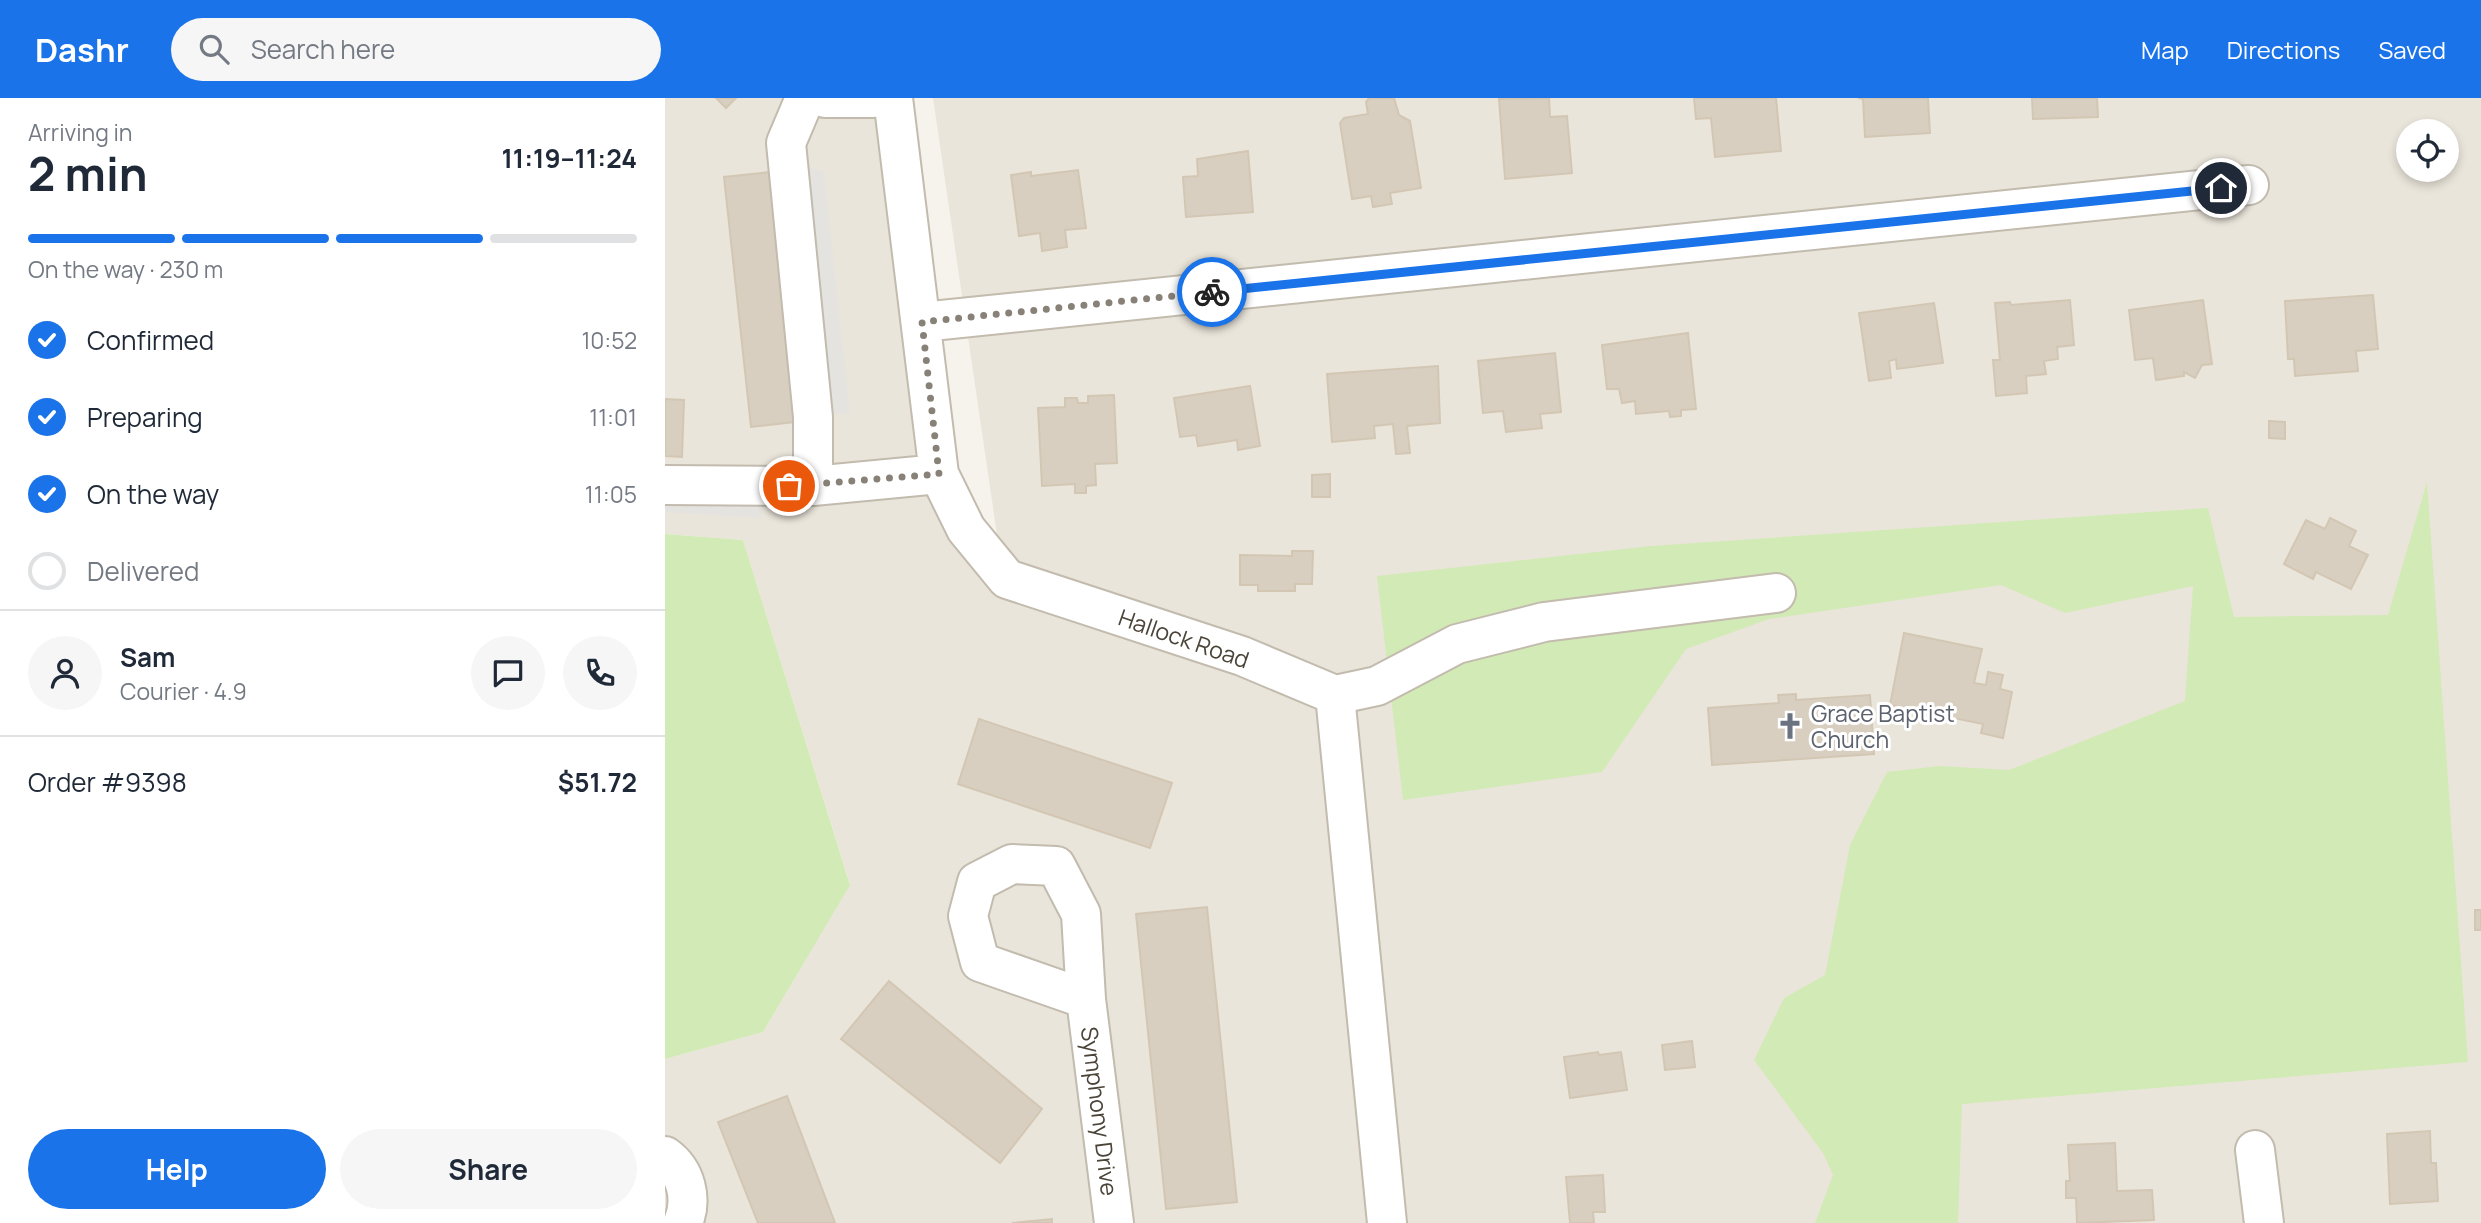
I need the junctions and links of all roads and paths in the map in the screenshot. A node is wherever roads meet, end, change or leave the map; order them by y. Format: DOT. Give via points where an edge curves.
graph roads {
  1 [pos="805,98"];
  2 [pos="825,98"];
  3 [pos="873,98"];
  4 [pos="893,98"];
  5 [pos="2249,185"];
  6 [pos="922,322"];
  7 [pos="939,474"];
  8 [pos="665,485"];
  9 [pos="813,486"];
  10 [pos="1776,593"];
  11 [pos="1335,695"];
  12 [pos="1086,999"];
  13 [pos="2255,1150"];
  14 [pos="665,1156"];
  15 [pos="683,1223"];
  16 [pos="1114,1223"];
  17 [pos="1387,1223"];
  18 [pos="2264,1223"];
  1 -- 9 [label="street" via="786,143 813,417"];
  2 -- 3 [label="street"];
  4 -- 6 [label="street, Hallock Road"];
  5 -- 6 [label="street"];
  6 -- 7 [label="street, Hallock Road"];
  7 -- 9 [label="street"];
  7 -- 11 [label="street, Hallock Road" via="966,529 1007,579 1243,656"];
  8 -- 9 [label="street"];
  10 -- 11 [label="street" via="1544,622 1457,644 1377,687"];
  11 -- 17 [label="street"];
  12 -- 16 [label="street, Symphony Drive"];
  13 -- 18 [label="street"];
  14 -- 15 [label="street" via="683,1176 688,1194"];
}
